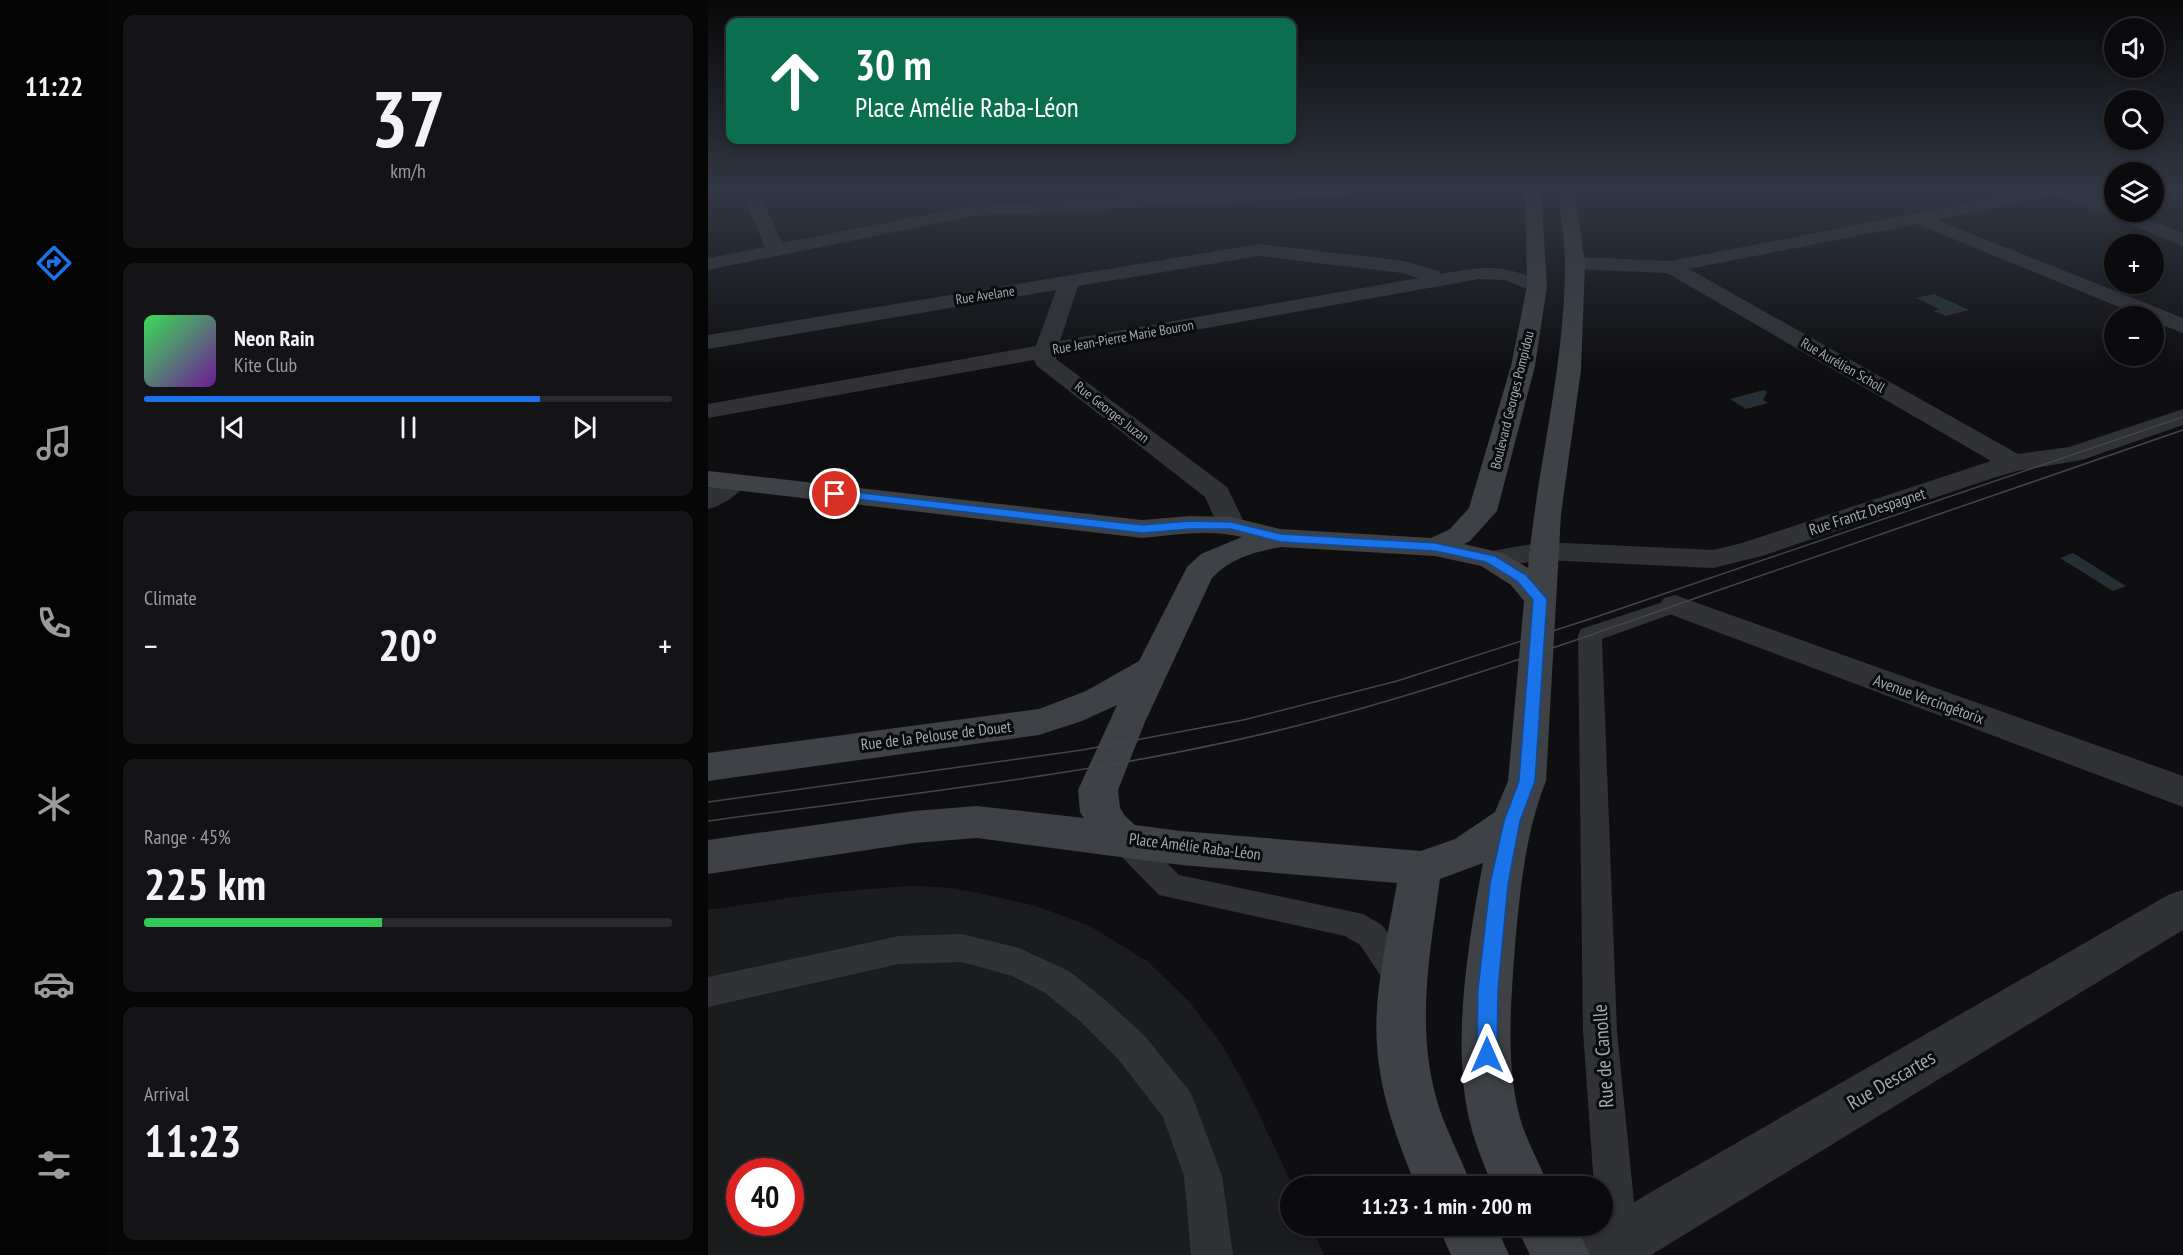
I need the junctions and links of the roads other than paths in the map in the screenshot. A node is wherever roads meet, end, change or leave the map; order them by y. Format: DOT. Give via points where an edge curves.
graph roads {
  1 [pos="776,250"];
  2 [pos="1535,250"];
  3 [pos="1573,250"];
  4 [pos="1759,250"];
  5 [pos="1995,250"];
  6 [pos="1575,263"];
  7 [pos="708,264"];
  8 [pos="1671,267"];
  9 [pos="1438,280"];
  10 [pos="1065,282"];
  11 [pos="1537,286"];
  12 [pos="2183,326"];
  13 [pos="708,342"];
  14 [pos="1045,351"];
  15 [pos="708,411"];
  16 [pos="2183,417"];
  17 [pos="2014,463"];
  18 [pos="721,480"];
  19 [pos="708,501"];
  20 [pos="1231,525"];
  21 [pos="1142,529"];
  22 [pos="1281,538"];
  23 [pos="1435,547"];
  24 [pos="1544,551"];
  25 [pos="1491,559"];
  26 [pos="1198,574"];
  27 [pos="1540,599"];
  28 [pos="1675,605"];
  29 [pos="1153,668"];
  30 [pos="708,767"];
  31 [pos="2183,792"];
  32 [pos="1512,821"];
  33 [pos="1125,841"];
  34 [pos="708,857"];
  35 [pos="1421,868"];
  36 [pos="2183,908"];
  37 [pos="1405,982"];
  38 [pos="708,992"];
  39 [pos="1440,1176"];
  40 [pos="1516,1176"];
  41 [pos="1471,1236"];
  42 [pos="1550,1236"];
  43 [pos="1609,1249"];
  44 [pos="1212,1255"];
  45 [pos="1481,1255"];
  46 [pos="1562,1255"];
  1 -- 7 [label="street"];
  2 -- 11 [label="main road, Boulevard Georges Pompidou"];
  3 -- 6 [label="main road"];
  4 -- 8 [label="street"];
  5 -- 12 [label="street"];
  6 -- 8 [label="street"];
  6 -- 24 [label="main road" via="1569,369"];
  8 -- 17 [label="street, Rue Aurélien Scholl"];
  9 -- 10 [label="street, Rue Avelane" via="1404,267 1259,250"];
  9 -- 11 [label="street, Rue Jean-Pierre Marie Bouron" via="1500,273"];
  9 -- 14 [label="street, Rue Jean-Pierre Marie Bouron"];
  10 -- 13 [label="street, Rue Avelane"];
  10 -- 14 [label="street" via="1068,286"];
  11 -- 23 [label="main road, Boulevard Georges Pompidou" via="1523,366 1483,511 1460,535"];
  14 -- 15 [label="street, Rue Jean-Pierre Marie Bouron"];
  14 -- 20 [label="street, Rue Georges Juzan" via="1045,361 1217,493"];
  16 -- 17 [label="street, Rue Frantz Despagnet" via="2073,454"];
  17 -- 24 [label="street, Rue Frantz Despagnet" via="1713,559"];
  18 -- 19 [label="street"];
  18 -- 21 [label="main road"];
  20 -- 21 [label="main road"];
  20 -- 22 [label="main road"];
  21 -- 26 [label="main road" via="1174,544 1186,554"];
  22 -- 23 [label="main road, Place Amélie Raba-Léon"];
  22 -- 26 [label="main road, Place Amélie Raba-Léon" via="1226,553"];
  23 -- 25 [label="main road, Place Amélie Raba-Léon"];
  24 -- 25 [label="street, Rue Frantz Despagnet"];
  24 -- 27 [label="main road"];
  25 -- 27 [label="main road, Place Amélie Raba-Léon" via="1522,578"];
  26 -- 29 [label="main road, Place Amélie Raba-Léon"];
  27 -- 32 [label="main road" via="1527,781"];
  28 -- 31 [label="street, Avenue Vercingétorix"];
  28 -- 43 [label="lane, Rue de Canolle" via="1590,634"];
  29 -- 30 [label="main road, Rue de la Pelouse de Douet" via="1112,694 1039,722"];
  29 -- 33 [label="main road, Place Amélie Raba-Léon" via="1098,790 1100,812"];
  32 -- 35 [label="main road, Place Amélie Raba-Léon" via="1481,846"];
  32 -- 40 [label="main road" via="1488,989 1487,1055 1497,1131"];
  33 -- 34 [label="main road" via="977,822 914,827"];
  33 -- 35 [label="main road, Place Amélie Raba-Léon"];
  33 -- 37 [label="lane" via="1170,886 1352,924 1371,935"];
  35 -- 37 [label="main road"];
  36 -- 43 [label="street, Rue Descartes"];
  37 -- 39 [label="main road" via="1401,1046 1424,1140"];
  38 -- 44 [label="lane" via="899,950 962,948 1019,963 1057,982 1131,1047 1178,1106 1203,1176"];
  41 -- 45 [label="main road"];
  42 -- 46 [label="main road"];
}
